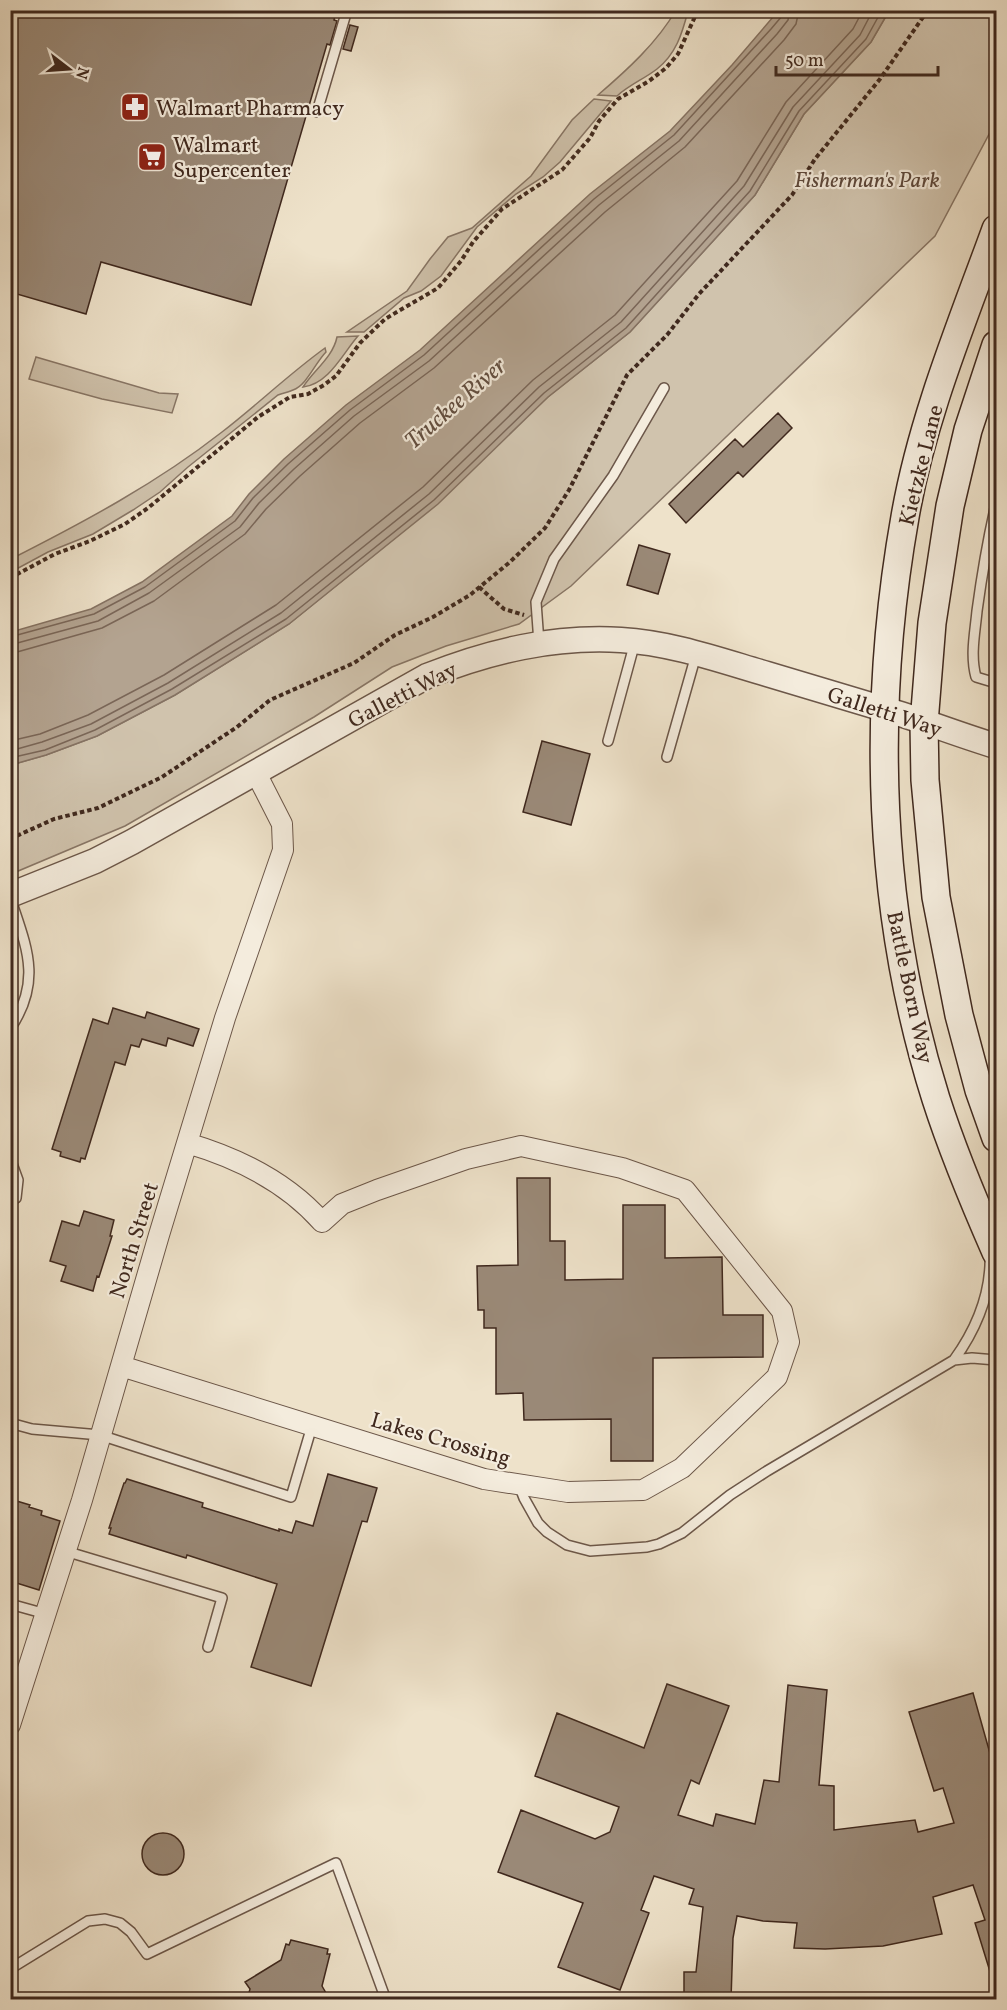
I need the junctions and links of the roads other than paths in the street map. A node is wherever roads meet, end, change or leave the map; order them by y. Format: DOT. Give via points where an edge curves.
graph roads {
  1 [pos="347,10"];
  2 [pos="317,112"];
  3 [pos="996,229"];
  4 [pos="996,345"];
  5 [pos="663,388"];
  6 [pos="996,504"];
  7 [pos="635,642"];
  8 [pos="540,643"];
  9 [pos="696,653"];
  10 [pos="996,683"];
  11 [pos="886,710"];
  12 [pos="924,723"];
  13 [pos="608,741"];
  14 [pos="996,746"];
  15 [pos="666,757"];
  16 [pos="256,773"];
  17 [pos="10,896"];
  18 [pos="10,1029"];
  19 [pos="996,1138"];
  20 [pos="187,1143"];
  21 [pos="10,1158"];
  22 [pos="16,1198"];
  23 [pos="993,1243"];
  24 [pos="954,1360"];
  25 [pos="996,1360"];
  26 [pos="121,1366"];
  27 [pos="10,1423"];
  28 [pos="312,1426"];
  29 [pos="100,1435"];
  30 [pos="519,1484"];
  31 [pos="65,1551"];
  32 [pos="10,1604"];
  33 [pos="45,1614"];
  34 [pos="207,1647"];
  35 [pos="10,1725"];
  36 [pos="10,1969"];
  37 [pos="386,2000"];
  1 -- 2 [label="lane"];
  3 -- 11 [label="main road, Kietzke Lane" via="934,402 913,480 894,591"];
  4 -- 12 [label="main road, Kietzke Lane" via="968,430 950,506 932,623"];
  5 -- 8 [label="lane" via="613,477 554,559 536,602"];
  6 -- 10 [label="lane" via="984,556 973,666 976,676"];
  7 -- 8 [label="street, Galletti Way"];
  7 -- 9 [label="street, Galletti Way"];
  7 -- 13 [label="lane"];
  8 -- 16 [label="street, Galletti Way" via="462,662 427,676"];
  9 -- 11 [label="street, Galletti Way"];
  9 -- 15 [label="lane"];
  11 -- 12 [label="street, Galletti Way"];
  11 -- 23 [label="main road, Battle Born Way" via="890,865 907,984 936,1097 961,1171"];
  12 -- 14 [label="street, Galletti Way"];
  12 -- 19 [label="main road, Battle Born Way" via="936,897 959,1015"];
  16 -- 17 [label="street, Galletti Way" via="104,857"];
  16 -- 20 [label="street, North Street" via="282,824 283,850"];
  17 -- 18 [label="lane" via="29,962 26,995"];
  20 -- 26 [label="street, North Street"];
  20 -- 30 [label="street, Lakes Crossing" via="259,1171 308,1206 322,1222 342,1204 377,1190 466,1159 521,1146 622,1168 685,1190 782,1311 789,1342 777,1377 682,1468 643,1490 568,1492"];
  21 -- 22 [label="lane" via="18,1180"];
  23 -- 24 [label="lane" via="986,1296 973,1331"];
  24 -- 25 [label="lane"];
  24 -- 30 [label="lane" via="730,1494 682,1533 659,1544 590,1551 567,1545 538,1523"];
  26 -- 28 [label="street, Lakes Crossing"];
  26 -- 29 [label="street, North Street"];
  27 -- 29 [label="lane" via="32,1429"];
  28 -- 29 [label="lane" via="291,1497"];
  28 -- 30 [label="street, Lakes Crossing" via="484,1479"];
  29 -- 31 [label="street, North Street"];
  31 -- 33 [label="street, North Street"];
  31 -- 34 [label="lane" via="222,1598"];
  32 -- 33 [label="lane"];
  33 -- 35 [label="street, North Street"];
  36 -- 37 [label="lane" via="88,1921 105,1919 120,1923 131,1932 147,1954 336,1863"];
}
